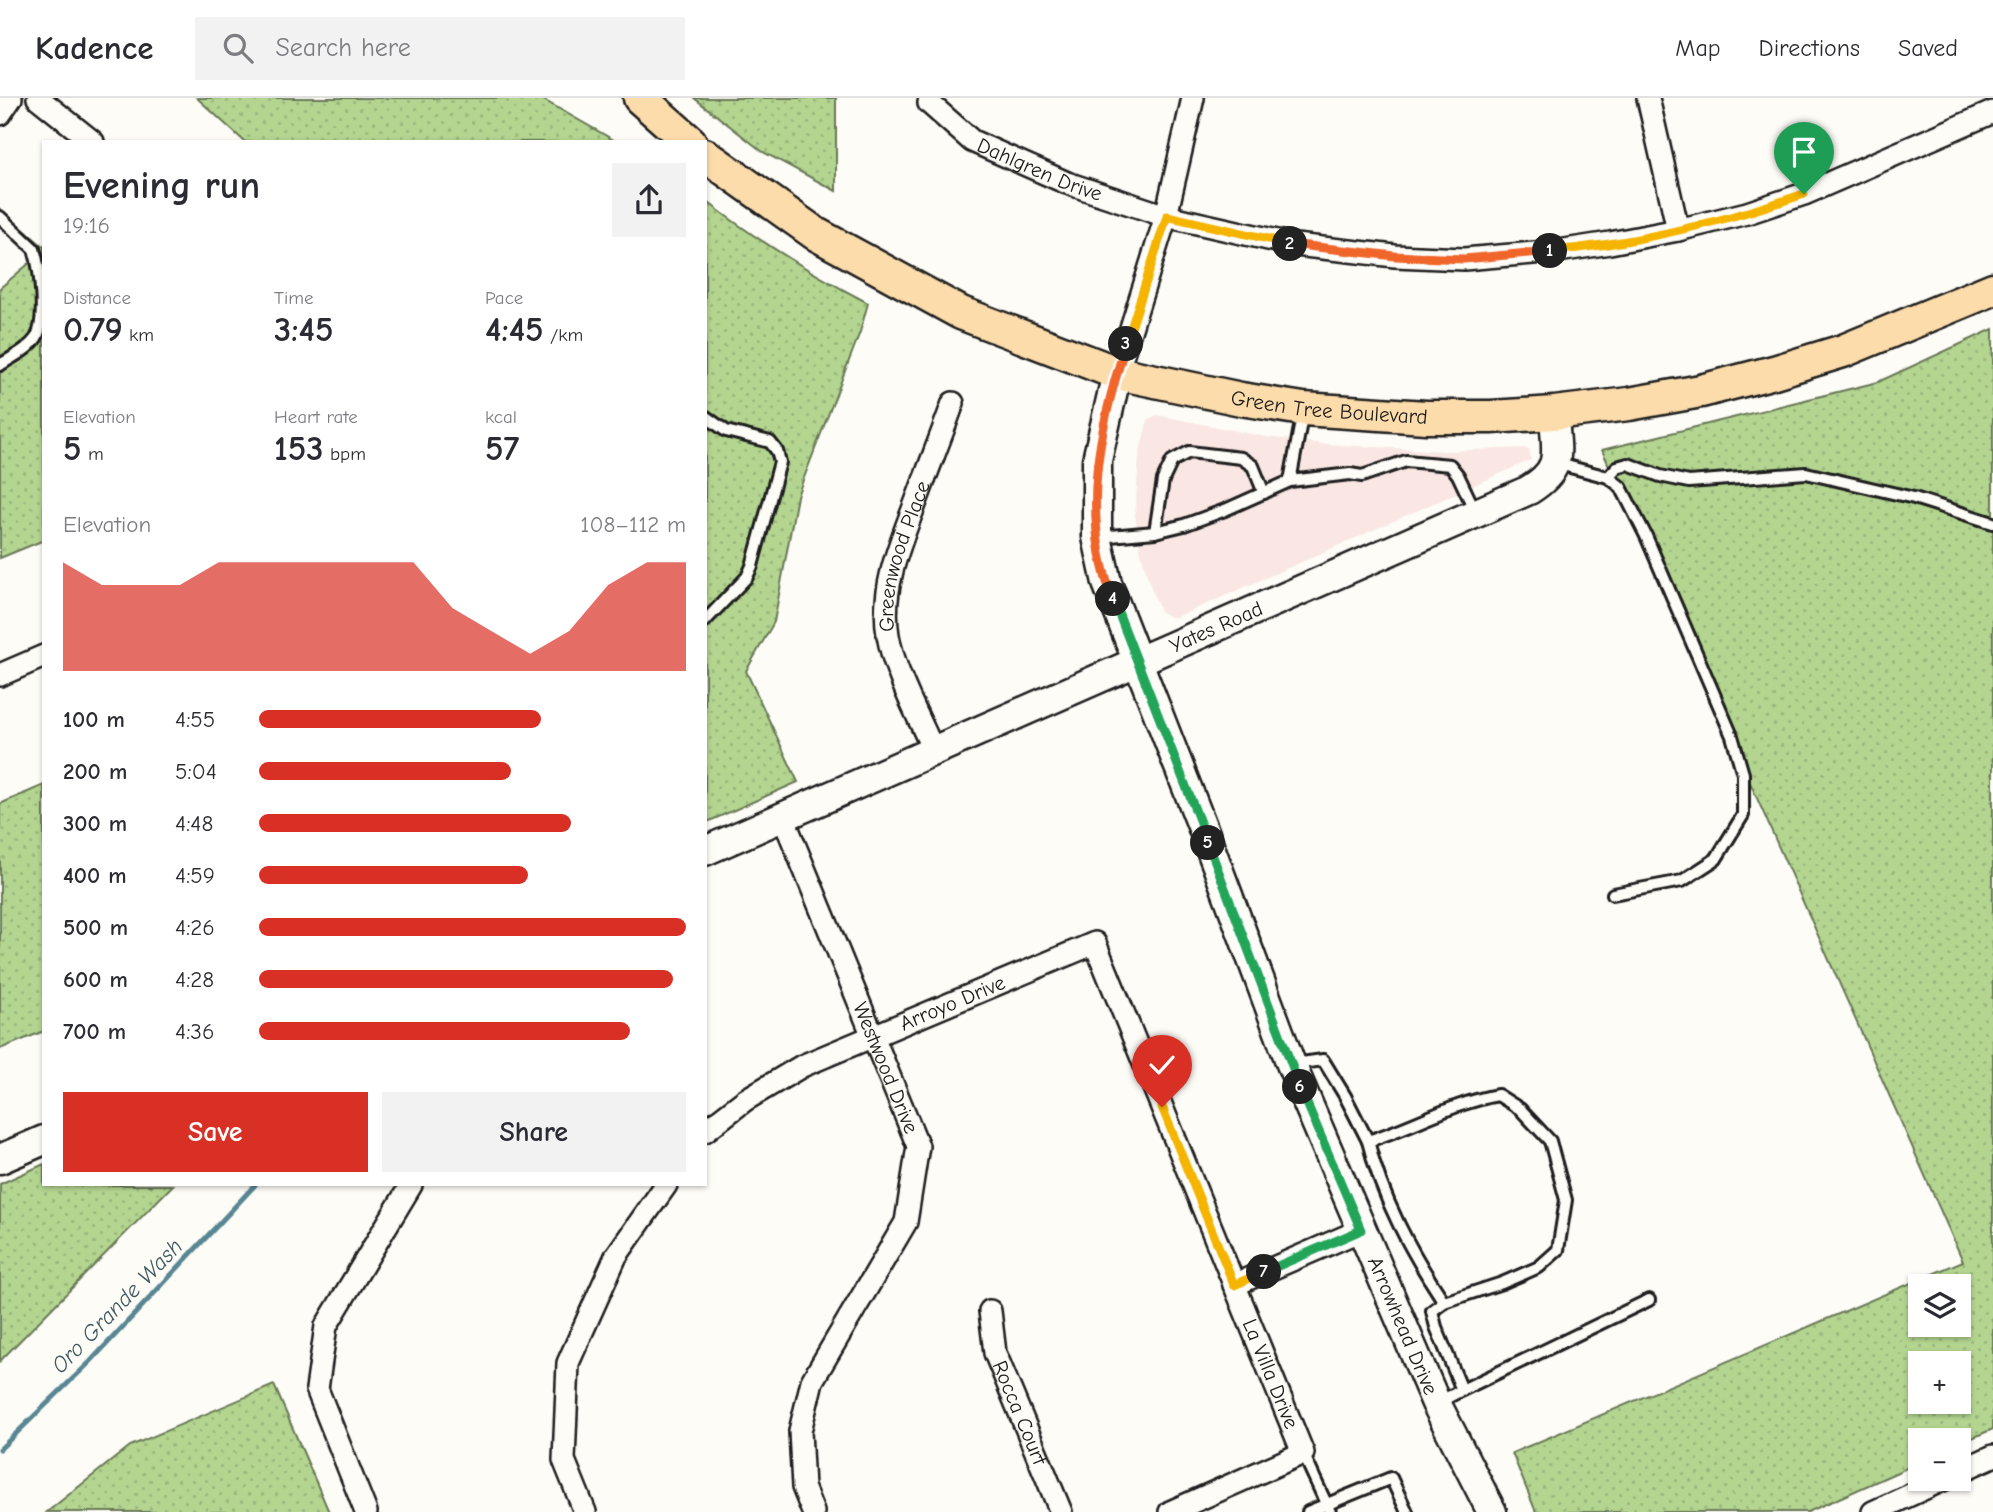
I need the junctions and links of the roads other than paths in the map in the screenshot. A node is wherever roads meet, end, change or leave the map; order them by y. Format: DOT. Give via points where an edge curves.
graph roads {
  1 [pos="11,98"];
  2 [pos="38,98"];
  3 [pos="640,98"];
  4 [pos="930,98"];
  5 [pos="1193,98"];
  6 [pos="1648,98"];
  7 [pos="1993,112"];
  8 [pos="0,114"];
  9 [pos="90,140"];
  10 [pos="688,140"];
  11 [pos="707,156"];
  12 [pos="1167,216"];
  13 [pos="0,217"];
  14 [pos="1678,230"];
  15 [pos="1993,289"];
  16 [pos="0,365"];
  17 [pos="1117,373"];
  18 [pos="953,404"];
  19 [pos="1303,409"];
  20 [pos="1554,413"];
  21 [pos="707,417"];
  22 [pos="1555,463"];
  23 [pos="1608,477"];
  24 [pos="1290,481"];
  25 [pos="1264,492"];
  26 [pos="1476,514"];
  27 [pos="1993,523"];
  28 [pos="1155,532"];
  29 [pos="1097,537"];
  30 [pos="707,619"];
  31 [pos="42,657"];
  32 [pos="1137,660"];
  33 [pos="0,675"];
  34 [pos="933,750"];
  35 [pos="783,817"];
  36 [pos="707,850"];
  37 [pos="1613,894"];
  38 [pos="1095,943"];
  39 [pos="874,1036"];
  40 [pos="1291,1064"];
  41 [pos="707,1130"];
  42 [pos="42,1141"];
  43 [pos="1368,1141"];
  44 [pos="0,1159"];
  45 [pos="410,1186"];
  46 [pos="665,1186"];
  47 [pos="1361,1230"];
  48 [pos="1234,1285"];
  49 [pos="1649,1300"];
  50 [pos="1444,1302"];
  51 [pos="989,1311"];
  52 [pos="1462,1390"];
  53 [pos="1436,1403"];
  54 [pos="1303,1453"];
  55 [pos="1993,1456"];
  56 [pos="1971,1466"];
  57 [pos="1919,1491"];
  58 [pos="1328,1508"];
  59 [pos="366,1512"];
  60 [pos="585,1512"];
  61 [pos="813,1512"];
  62 [pos="1061,1512"];
  63 [pos="1170,1512"];
  64 [pos="1308,1512"];
  65 [pos="1408,1512"];
  66 [pos="1492,1512"];
  67 [pos="1873,1512"];
  1 -- 8 [label="street"];
  2 -- 9 [label="street"];
  3 -- 10 [label="main road"];
  4 -- 12 [label="street, Dahlgren Drive" via="929,103 972,141 1067,183"];
  5 -- 12 [label="street, Arrowhead Drive"];
  6 -- 14 [label="street"];
  7 -- 14 [label="street, Dahlgren Drive" via="1804,194"];
  11 -- 17 [label="main road, Green Tree Boulevard" via="816,234 961,313"];
  12 -- 14 [label="street, Dahlgren Drive" via="1295,245 1464,259 1558,251"];
  12 -- 17 [label="street, Arrowhead Drive"];
  13 -- 16 [label="lane" via="34,249 41,312 36,338"];
  15 -- 20 [label="main road, Green Tree Boulevard" via="1854,346 1774,372 1701,391"];
  17 -- 19 [label="main road, Green Tree Boulevard"];
  17 -- 29 [label="main road, Arrowhead Drive" via="1097,460"];
  18 -- 34 [label="street, Greenwood Place" via="902,538 886,611 895,659"];
  19 -- 20 [label="main road, Green Tree Boulevard" via="1426,417"];
  19 -- 24 [label="lane"];
  20 -- 22 [label="main road"];
  21 -- 30 [label="lane" via="726,431 770,442 780,462 747,577"];
  22 -- 23 [label="lane"];
  22 -- 26 [label="main road, Yates Road" via="1543,481"];
  23 -- 27 [label="lane" via="1628,464 1689,482 1807,473 1914,498"];
  23 -- 37 [label="lane" via="1621,487 1652,549 1732,736 1743,774 1743,815 1716,859 1682,881"];
  24 -- 25 [label="lane"];
  24 -- 26 [label="lane" via="1350,474 1362,477 1406,461 1450,465"];
  25 -- 28 [label="lane"];
  25 -- 28 [label="lane" via="1253,466 1241,458 1189,452 1172,461 1163,480"];
  26 -- 32 [label="main road, Yates Road"];
  28 -- 29 [label="lane"];
  29 -- 32 [label="main road, Arrowhead Drive" via="1107,583"];
  31 -- 33 [label="street"];
  32 -- 34 [label="main road, Yates Road"];
  32 -- 40 [label="main road, Arrowhead Drive"];
  34 -- 35 [label="main road, Yates Road"];
  35 -- 36 [label="main road, Yates Road"];
  35 -- 39 [label="street, Westwood Drive"];
  38 -- 39 [label="street, Arroyo Drive"];
  38 -- 48 [label="street, La Villa Drive"];
  39 -- 41 [label="street, Arroyo Drive" via="802,1066"];
  39 -- 61 [label="street, Westwood Drive" via="918,1146 906,1222 812,1381 800,1432 803,1488"];
  40 -- 43 [label="lane" via="1323,1060"];
  40 -- 47 [label="main road, Arrowhead Drive"];
  42 -- 44 [label="main road"];
  43 -- 50 [label="lane" via="1376,1174 1415,1258"];
  43 -- 50 [label="lane" via="1474,1099 1498,1095 1520,1108 1550,1141 1566,1200 1558,1250 1539,1267"];
  45 -- 59 [label="street" via="326,1326 317,1389"];
  46 -- 60 [label="street" via="616,1256 568,1363 564,1460"];
  47 -- 48 [label="street"];
  47 -- 53 [label="main road, Arrowhead Drive"];
  48 -- 54 [label="street, La Villa Drive"];
  49 -- 52 [label="lane"];
  50 -- 52 [label="lane" via="1432,1311"];
  51 -- 62 [label="street, Rocca Court" via="995,1353"];
  52 -- 53 [label="lane"];
  53 -- 66 [label="main road, Arrowhead Drive"];
  54 -- 58 [label="lane"];
  54 -- 63 [label="street"];
  55 -- 56 [label="street"];
  57 -- 67 [label="street"];
  58 -- 64 [label="lane"];
  58 -- 65 [label="lane" via="1391,1478"];
}
